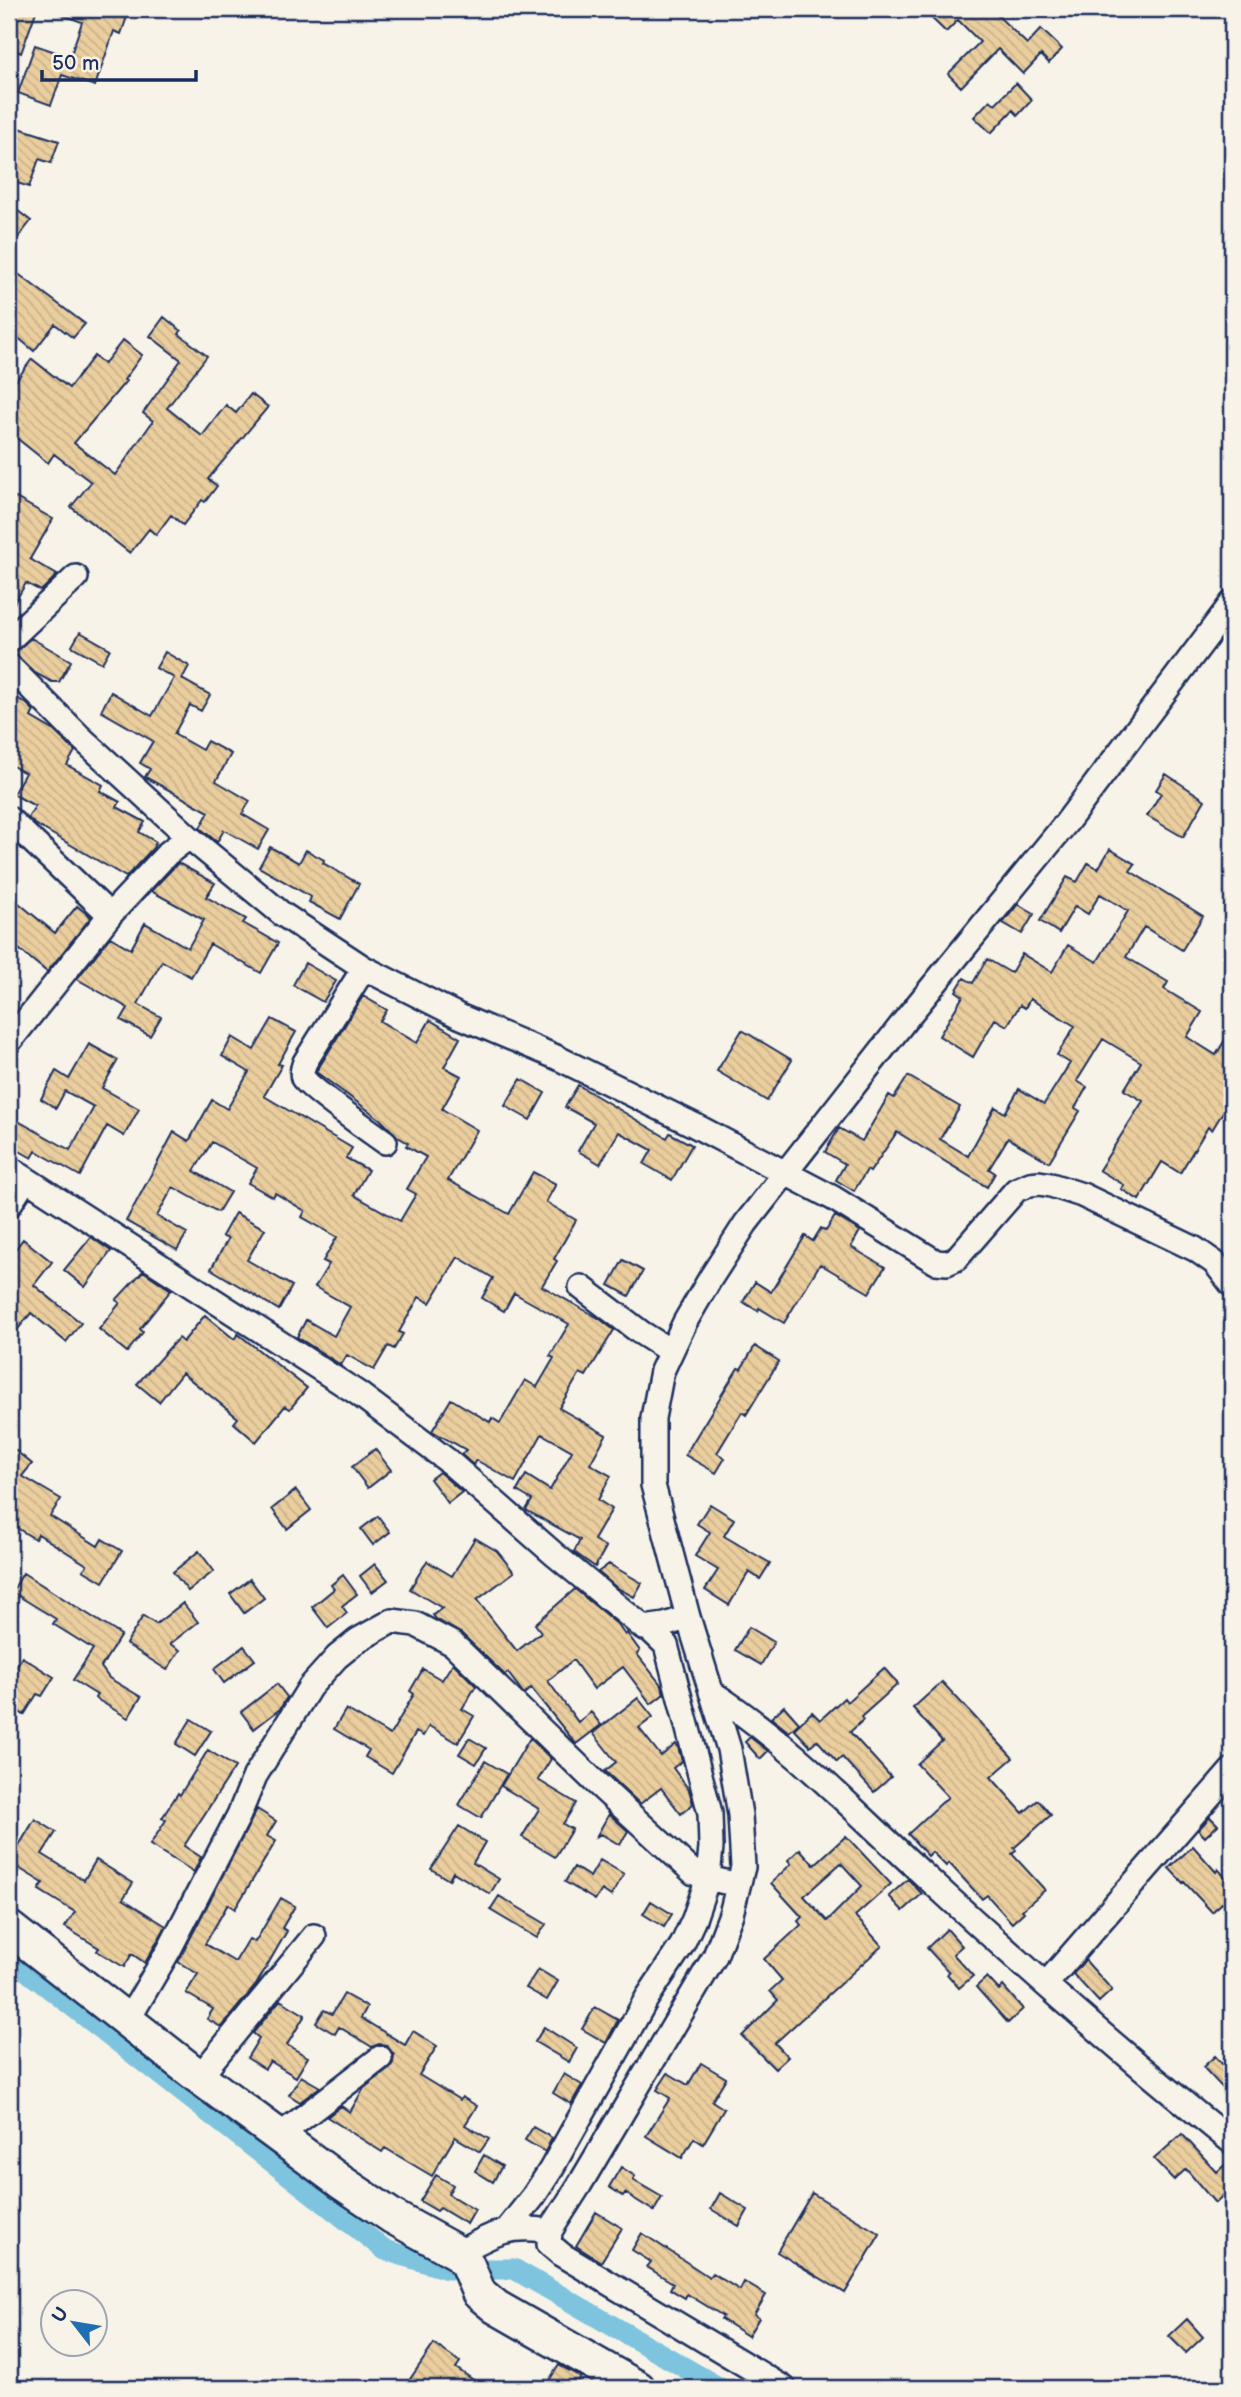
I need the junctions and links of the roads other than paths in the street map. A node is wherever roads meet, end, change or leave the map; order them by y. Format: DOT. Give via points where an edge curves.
graph roads {
  1 [pos="76,577"];
  2 [pos="1232,603"];
  3 [pos="9,640"];
  4 [pos="9,666"];
  5 [pos="9,818"];
  6 [pos="189,837"];
  7 [pos="110,915"];
  8 [pos="364,968"];
  9 [pos="9,1042"];
  10 [pos="385,1142"];
  11 [pos="773,1167"];
  12 [pos="17,1174"];
  13 [pos="9,1205"];
  14 [pos="1232,1285"];
  15 [pos="580,1287"];
  16 [pos="667,1349"];
  17 [pos="671,1622"];
  18 [pos="711,1692"];
  19 [pos="1232,1770"];
  20 [pos="723,1881"];
  21 [pos="9,1928"];
  22 [pos="314,1936"];
  23 [pos="1046,1984"];
  24 [pos="128,2021"];
  25 [pos="380,2058"];
  26 [pos="199,2077"];
  27 [pos="279,2136"];
  28 [pos="1232,2142"];
  29 [pos="529,2230"];
  30 [pos="467,2266"];
  31 [pos="638,2388"];
  32 [pos="784,2388"];
  1 -- 3 [label="street"];
  2 -- 11 [label="street" via="1067,822 910,1014"];
  4 -- 6 [label="street"];
  5 -- 7 [label="street"];
  6 -- 7 [label="street" via="167,853"];
  6 -- 8 [label="street" via="282,914"];
  7 -- 9 [label="street"];
  8 -- 10 [label="street" via="302,1072 303,1079"];
  8 -- 11 [label="street" via="459,1016 556,1057"];
  11 -- 14 [label="street" via="941,1263 956,1259 1016,1190 1030,1184 1051,1185 1195,1249 1215,1263"];
  11 -- 16 [label="street" via="746,1223"];
  12 -- 13 [label="street"];
  12 -- 17 [label="street" via="369,1401 448,1461 644,1628"];
  15 -- 16 [label="street"];
  16 -- 17 [label="street" via="653,1418 653,1485"];
  17 -- 18 [label="street"];
  17 -- 20 [label="street" via="666,1645 710,1813 711,1847"];
  18 -- 20 [label="street" via="729,1749 740,1815 743,1867"];
  18 -- 23 [label="street" via="744,1713 809,1768"];
  19 -- 23 [label="street"];
  20 -- 24 [label="street" via="694,1873 453,1644 415,1624 392,1621 337,1657 310,1686 255,1776 239,1815"];
  20 -- 29 [label="street" via="694,1919 533,2197"];
  20 -- 29 [label="street" via="731,1914 715,1956 580,2184"];
  21 -- 24 [label="main road"];
  22 -- 26 [label="street"];
  23 -- 28 [label="street"];
  24 -- 26 [label="main road"];
  25 -- 27 [label="street"];
  26 -- 27 [label="main road"];
  27 -- 30 [label="main road"];
  29 -- 30 [label="street" via="493,2235"];
  29 -- 32 [label="street" via="562,2255"];
  30 -- 31 [label="main road" via="479,2292 496,2308"];
}
